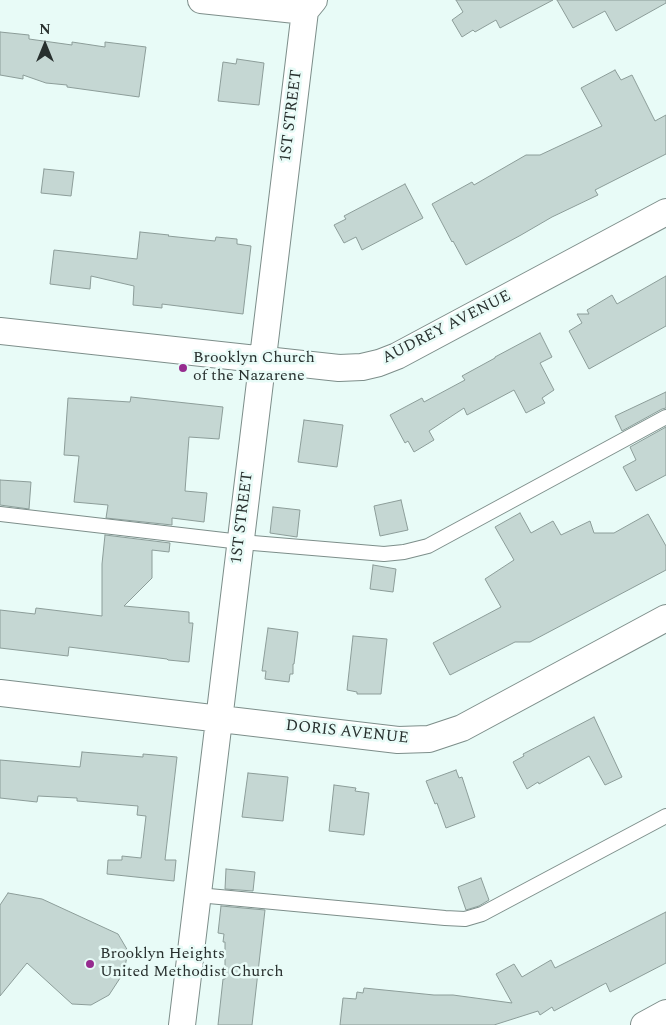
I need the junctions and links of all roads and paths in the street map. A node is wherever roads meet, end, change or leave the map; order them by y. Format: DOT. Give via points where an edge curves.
graph roads {
  1 [pos="201,0"];
  2 [pos="310,6"];
  3 [pos="666,212"];
  4 [pos="0,331"];
  5 [pos="262,360"];
  6 [pos="666,417"];
  7 [pos="0,514"];
  8 [pos="241,542"];
  9 [pos="666,618"];
  10 [pos="0,693"];
  11 [pos="219,719"];
  12 [pos="666,816"];
  13 [pos="198,895"];
  14 [pos="666,1013"];
  15 [pos="182,1025"];
  16 [pos="644,1025"];
  1 -- 2 [label="street"];
  2 -- 5 [label="street, 1ST STREET"];
  3 -- 5 [label="street, AUDREY AVENUE" via="379,363 362,368 339,368"];
  4 -- 5 [label="street, AUDREY AVENUE"];
  5 -- 8 [label="street, 1ST STREET"];
  6 -- 8 [label="lane" via="428,546 384,554"];
  7 -- 8 [label="lane"];
  8 -- 11 [label="street, 1ST STREET"];
  9 -- 11 [label="street, DORIS AVENUE" via="462,728 429,739 398,740"];
  10 -- 11 [label="street, DORIS AVENUE"];
  11 -- 13 [label="street, 1ST STREET"];
  12 -- 13 [label="lane" via="482,914 464,919"];
  13 -- 15 [label="street, 1ST STREET"];
  14 -- 16 [label="street"];
}
